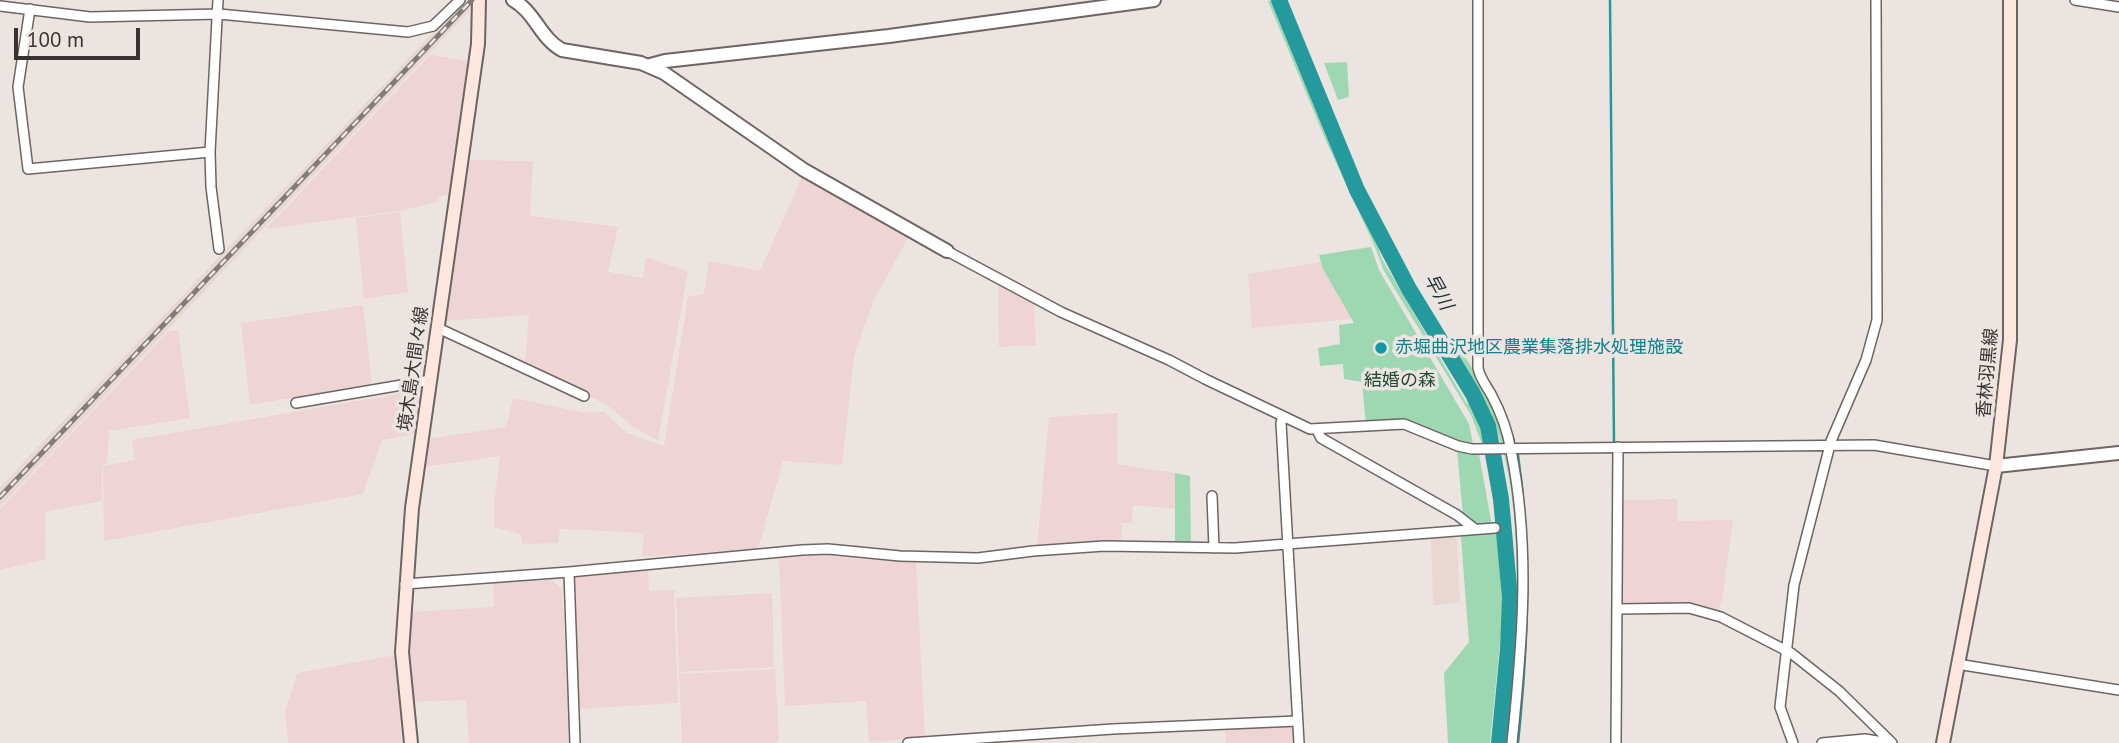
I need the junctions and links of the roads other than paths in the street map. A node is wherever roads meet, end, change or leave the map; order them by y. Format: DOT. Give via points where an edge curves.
graph roads {
  1 [pos="218,0"];
  2 [pos="460,0"];
  3 [pos="513,0"];
  4 [pos="1154,0"];
  5 [pos="1478,0"];
  6 [pos="1876,0"];
  7 [pos="2010,0"];
  8 [pos="2074,0"];
  9 [pos="480,1"];
  10 [pos="0,6"];
  11 [pos="2119,7"];
  12 [pos="30,9"];
  13 [pos="219,14"];
  14 [pos="650,65"];
  15 [pos="210,152"];
  16 [pos="219,248"];
  17 [pos="947,251"];
  18 [pos="438,328"];
  19 [pos="431,380"];
  20 [pos="584,396"];
  21 [pos="296,403"];
  22 [pos="1283,416"];
  23 [pos="1317,430"];
  24 [pos="1829,446"];
  25 [pos="1618,447"];
  26 [pos="1508,448"];
  27 [pos="2119,453"];
  28 [pos="1996,466"];
  29 [pos="1212,496"];
  30 [pos="1495,528"];
  31 [pos="1475,529"];
  32 [pos="1289,543"];
  33 [pos="1214,548"];
  34 [pos="569,572"];
  35 [pos="405,584"];
  36 [pos="1618,609"];
  37 [pos="1786,650"];
  38 [pos="1957,664"];
  39 [pos="2119,691"];
  40 [pos="1297,721"];
  41 [pos="411,743"];
  42 [pos="575,743"];
  43 [pos="908,743"];
  44 [pos="1299,743"];
  45 [pos="1512,743"];
  46 [pos="1616,743"];
  47 [pos="1793,743"];
  48 [pos="1822,743"];
  49 [pos="1891,743"];
  50 [pos="1943,743"];
  1 -- 13 [label="street"];
  2 -- 13 [label="street" via="433,26 408,32"];
  3 -- 14 [label="street" via="531,15 549,43 562,50"];
  4 -- 14 [label="street"];
  5 -- 26 [label="street" via="1478,368 1497,407"];
  6 -- 24 [label="street" via="1877,320 1866,360"];
  7 -- 28 [label="main road, 香林羽黒線" via="2010,340"];
  8 -- 11 [label="street"];
  9 -- 18 [label="main road, 境木島大間々線"];
  10 -- 12 [label="street"];
  12 -- 13 [label="street" via="90,17"];
  12 -- 15 [label="street" via="18,87 28,169"];
  13 -- 15 [label="street"];
  14 -- 17 [label="street" via="803,170"];
  15 -- 16 [label="street"];
  17 -- 22 [label="street" via="1061,312"];
  18 -- 19 [label="main road, 境木島大間々線"];
  18 -- 20 [label="street"];
  19 -- 21 [label="street"];
  19 -- 35 [label="main road, 境木島大間々線"];
  22 -- 23 [label="street"];
  22 -- 32 [label="street"];
  23 -- 26 [label="street" via="1404,424 1458,446"];
  23 -- 31 [label="street" via="1321,438"];
  24 -- 25 [label="street"];
  24 -- 28 [label="street" via="1883,446"];
  24 -- 37 [label="street" via="1794,585"];
  25 -- 26 [label="street"];
  25 -- 36 [label="street"];
  26 -- 45 [label="street" via="1519,490 1523,554 1521,656"];
  27 -- 28 [label="street"];
  28 -- 38 [label="main road, 香林羽黒線"];
  29 -- 33 [label="street"];
  30 -- 31 [label="street"];
  31 -- 32 [label="street"];
  32 -- 33 [label="street"];
  32 -- 40 [label="street"];
  33 -- 34 [label="street" via="1104,546 978,558 802,550"];
  34 -- 35 [label="street"];
  34 -- 42 [label="street"];
  35 -- 41 [label="main road, 境木島大間々線" via="402,652"];
  36 -- 37 [label="street" via="1701,610"];
  36 -- 46 [label="street"];
  37 -- 47 [label="street" via="1780,707"];
  37 -- 49 [label="street" via="1839,691"];
  38 -- 39 [label="street"];
  38 -- 50 [label="main road, 香林羽黒線"];
  40 -- 43 [label="street"];
  40 -- 44 [label="street"];
  48 -- 49 [label="street" via="1865,739"];
}
